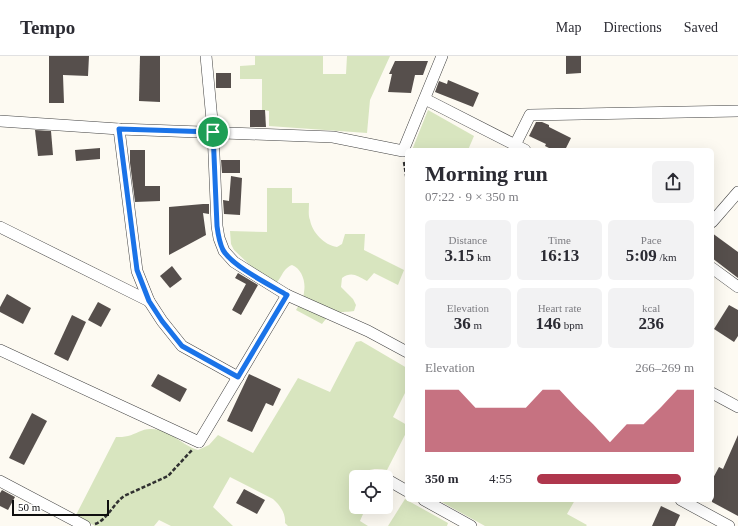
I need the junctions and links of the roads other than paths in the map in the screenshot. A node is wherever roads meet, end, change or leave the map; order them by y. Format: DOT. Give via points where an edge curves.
graph roads {
  1 [pos="206,56"];
  2 [pos="442,56"];
  3 [pos="425,99"];
  4 [pos="738,111"];
  5 [pos="0,121"];
  6 [pos="119,129"];
  7 [pos="213,132"];
  8 [pos="520,147"];
  9 [pos="738,192"];
  10 [pos="714,220"];
  11 [pos="0,227"];
  12 [pos="714,269"];
  13 [pos="738,287"];
  14 [pos="287,295"];
  15 [pos="149,301"];
  16 [pos="0,350"];
  17 [pos="405,351"];
  18 [pos="238,377"];
  19 [pos="714,394"];
  20 [pos="738,407"];
  21 [pos="0,481"];
  22 [pos="393,483"];
  23 [pos="405,490"];
  24 [pos="428,502"];
  25 [pos="685,502"];
  26 [pos="89,525"];
  27 [pos="471,526"];
  28 [pos="729,526"];
  1 -- 7 [label="street"];
  2 -- 3 [label="street"];
  3 -- 7 [label="street" via="403,151 333,137"];
  3 -- 8 [label="street"];
  4 -- 8 [label="street" via="530,115"];
  5 -- 6 [label="street"];
  6 -- 7 [label="street"];
  6 -- 15 [label="street" via="137,270"];
  7 -- 14 [label="street" via="217,226 224,251 234,262"];
  9 -- 10 [label="street"];
  11 -- 15 [label="street"];
  12 -- 13 [label="street"];
  14 -- 17 [label="street" via="368,331"];
  14 -- 18 [label="street"];
  15 -- 18 [label="street" via="182,346"];
  16 -- 18 [label="street" via="199,442"];
  19 -- 20 [label="street"];
  21 -- 26 [label="street"];
  22 -- 23 [label="street"];
  24 -- 27 [label="street"];
  25 -- 28 [label="street"];
}
